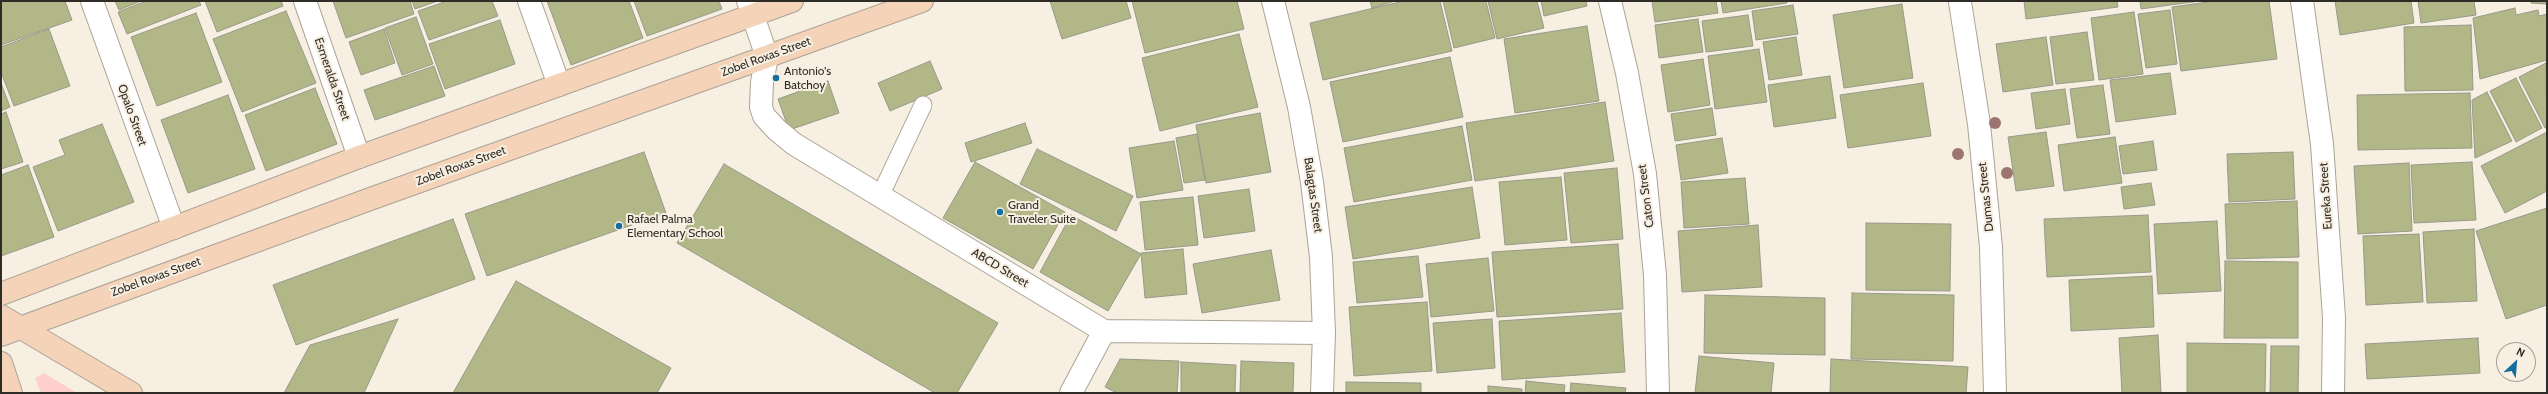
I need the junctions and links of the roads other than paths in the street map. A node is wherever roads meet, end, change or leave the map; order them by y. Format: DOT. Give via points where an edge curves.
graph roads {
  1 [pos="92,1"];
  2 [pos="305,1"];
  3 [pos="529,1"];
  4 [pos="792,1"];
  5 [pos="922,1"];
  6 [pos="1273,1"];
  7 [pos="1610,1"];
  8 [pos="2302,1"];
  9 [pos="1960,2"];
  10 [pos="751,8"];
  11 [pos="767,57"];
  12 [pos="559,84"];
  13 [pos="923,105"];
  14 [pos="359,157"];
  15 [pos="880,196"];
  16 [pos="174,228"];
  17 [pos="1,294"];
  18 [pos="1,316"];
  19 [pos="10,332"];
  20 [pos="1104,332"];
  21 [pos="1324,333"];
  22 [pos="1,363"];
  23 [pos="11,393"];
  24 [pos="131,393"];
  25 [pos="1071,393"];
  26 [pos="1322,393"];
  27 [pos="1658,393"];
  28 [pos="1995,393"];
  29 [pos="2333,393"];
  1 -- 16 [label="street, Opalo Street"];
  2 -- 14 [label="street, Esmeralda Street"];
  3 -- 12 [label="street"];
  4 -- 10 [label="main road"];
  5 -- 11 [label="main road, Zobel Roxas Street"];
  6 -- 21 [label="street, Balagtas Street" via="1300,107 1312,182 1321,257"];
  7 -- 27 [label="street, Caton Street" via="1627,73 1644,174 1655,275"];
  8 -- 29 [label="street, Eureka Street" via="2322,144 2334,318"];
  9 -- 28 [label="street, Dumas Street" via="1979,124 1992,247"];
  10 -- 11 [label="street"];
  10 -- 12 [label="main road"];
  11 -- 15 [label="street, ABCD Street" via="762,82 761,107 764,116 794,144"];
  11 -- 19 [label="main road, Zobel Roxas Street" via="366,200"];
  12 -- 14 [label="main road"];
  13 -- 15 [label="lane"];
  14 -- 16 [label="main road"];
  15 -- 20 [label="street, ABCD Street"];
  16 -- 17 [label="main road"];
  18 -- 19 [label="main road"];
  19 -- 24 [label="main road"];
  20 -- 21 [label="street"];
  20 -- 25 [label="street"];
  21 -- 26 [label="street, Balagtas Street"];
  22 -- 23 [label="main road"];
}
